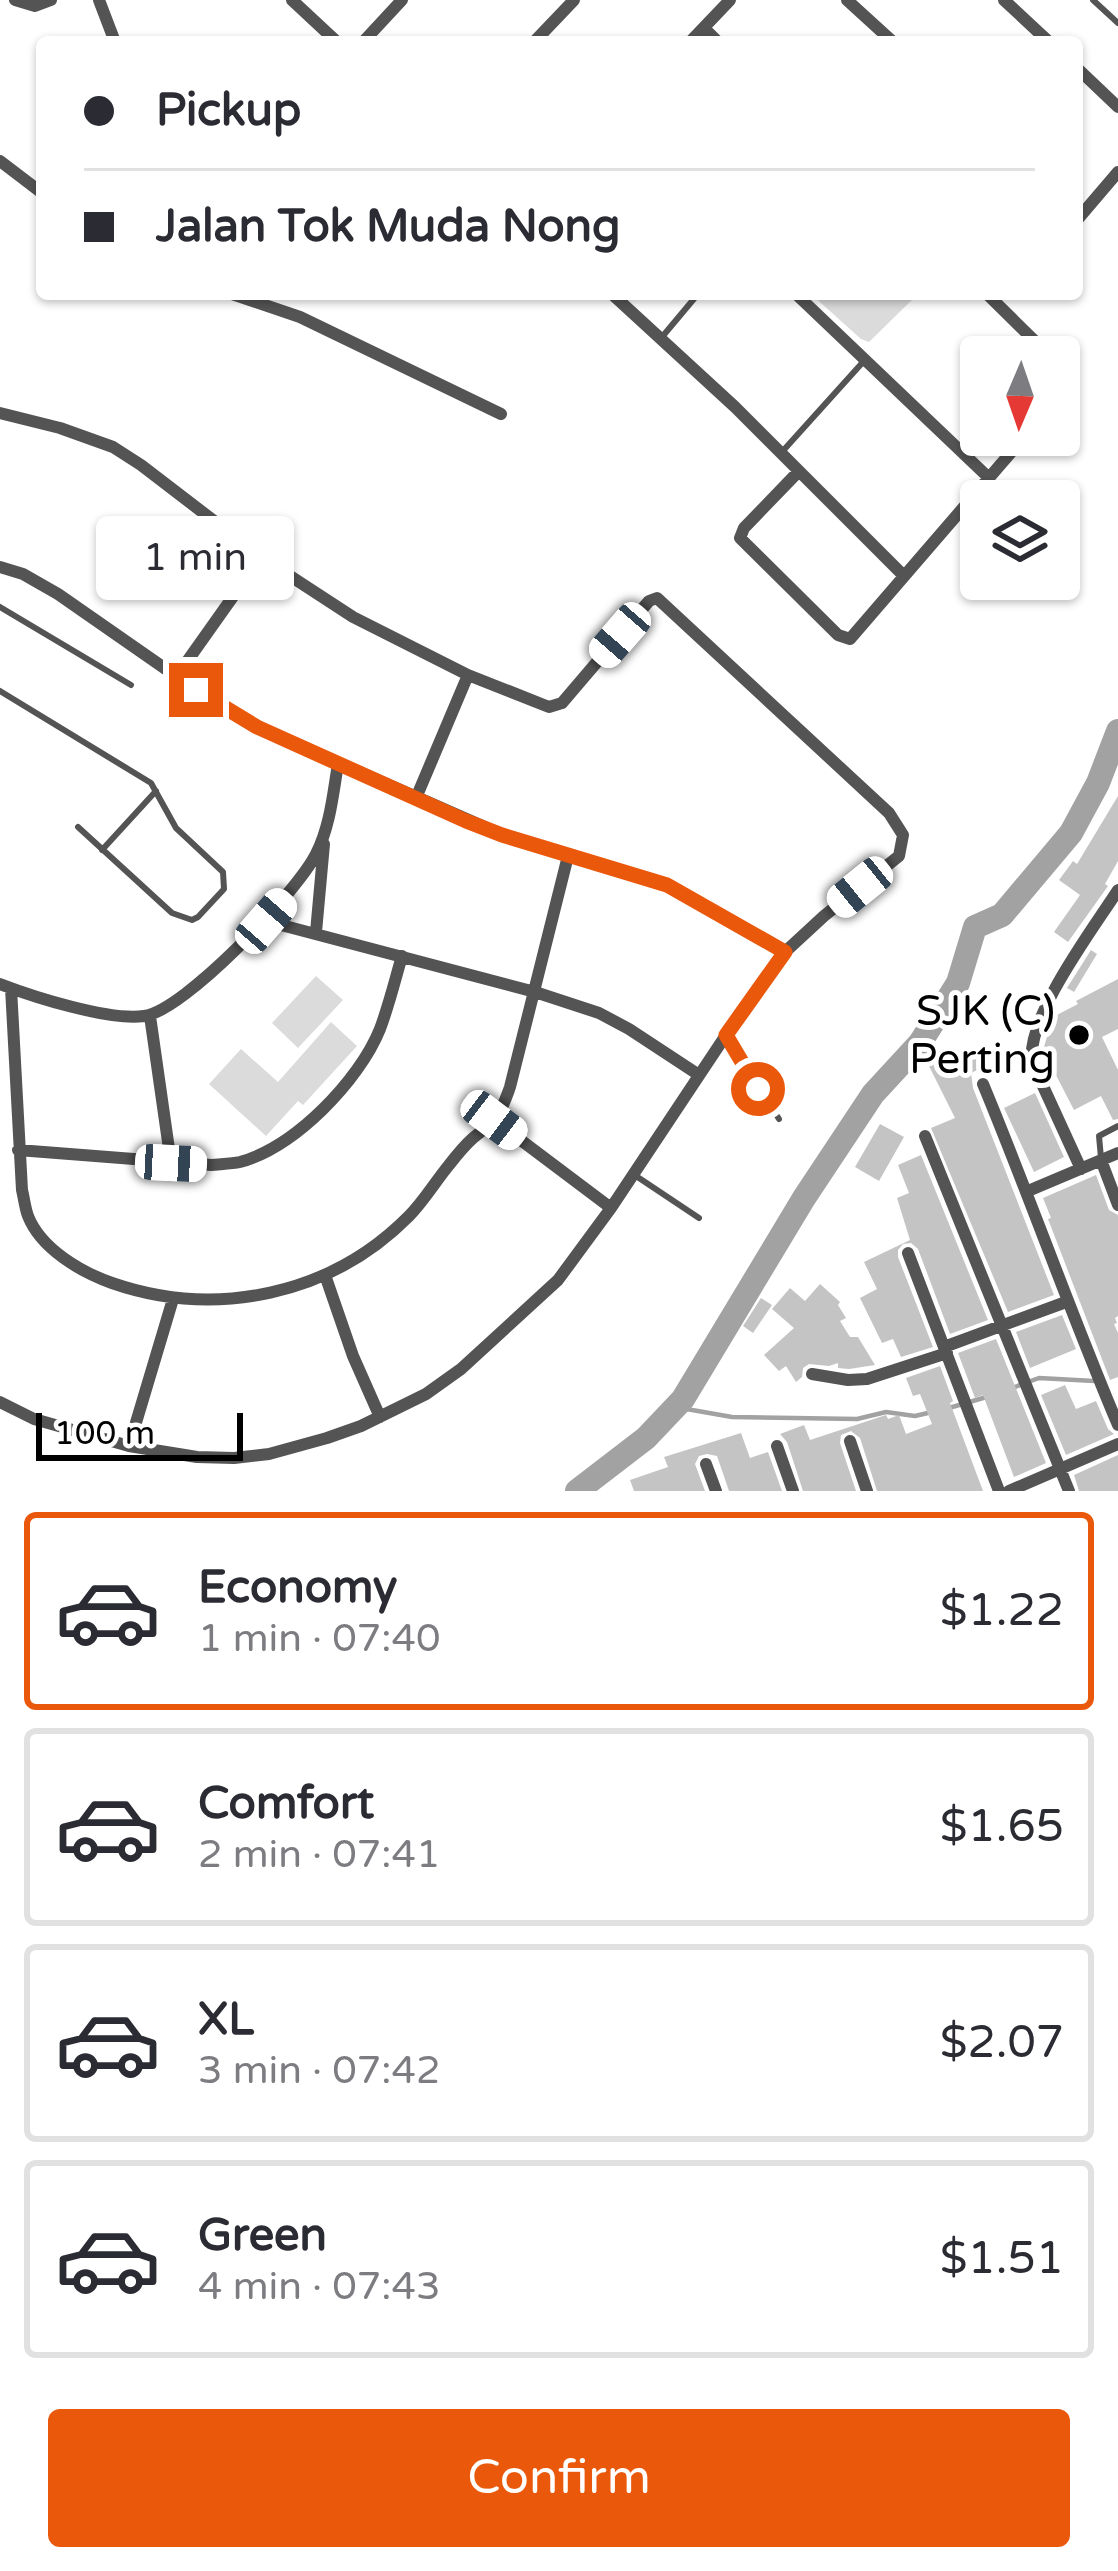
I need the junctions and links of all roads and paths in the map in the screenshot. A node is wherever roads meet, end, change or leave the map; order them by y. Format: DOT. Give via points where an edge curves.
graph roads {
  1 [pos="15,0"];
  2 [pos="51,0"];
  3 [pos="99,0"];
  4 [pos="292,0"];
  5 [pos="402,0"];
  6 [pos="574,0"];
  7 [pos="730,0"];
  8 [pos="847,0"];
  9 [pos="1004,0"];
  10 [pos="1093,0"];
  11 [pos="1118,23"];
  12 [pos="704,28"];
  13 [pos="113,36"];
  14 [pos="331,36"];
  15 [pos="369,36"];
  16 [pos="541,36"];
  17 [pos="696,36"];
  18 [pos="712,36"];
  19 [pos="886,36"];
  20 [pos="1043,36"];
  21 [pos="1083,74"];
  22 [pos="1118,107"];
  23 [pos="0,161"];
  24 [pos="1118,172"];
  25 [pos="36,188"];
  26 [pos="1083,211"];
  27 [pos="250,300"];
  28 [pos="619,300"];
  29 [pos="693,300"];
  30 [pos="802,300"];
  31 [pos="1000,300"];
  32 [pos="1032,336"];
  33 [pos="661,338"];
  34 [pos="866,359"];
  35 [pos="0,412"];
  36 [pos="501,415"];
  37 [pos="781,453"];
  38 [pos="1007,456"];
  39 [pos="799,471"];
  40 [pos="988,477"];
  41 [pos="261,557"];
  42 [pos="0,568"];
  43 [pos="904,576"];
  44 [pos="0,607"];
  45 [pos="468,675"];
  46 [pos="176,677"];
  47 [pos="131,686"];
  48 [pos="0,692"];
  49 [pos="338,764"];
  50 [pos="156,791"];
  51 [pos="416,798"];
  52 [pos="78,827"];
  53 [pos="326,834"];
  54 [pos="102,850"];
  55 [pos="568,856"];
  56 [pos="1118,890"];
  57 [pos="266,921"];
  58 [pos="316,932"];
  59 [pos="785,952"];
  60 [pos="402,956"];
  61 [pos="6,986"];
  62 [pos="535,992"];
  63 [pos="150,1016"];
  64 [pos="726,1035"];
  65 [pos="698,1076"];
  66 [pos="982,1084"];
  67 [pos="778,1119"];
  68 [pos="494,1120"];
  69 [pos="1118,1126"];
  70 [pos="925,1136"];
  71 [pos="18,1150"];
  72 [pos="1118,1153"];
  73 [pos="1101,1160"];
  74 [pos="171,1163"];
  75 [pos="1081,1168"];
  76 [pos="633,1174"];
  77 [pos="1028,1191"];
  78 [pos="1118,1205"];
  79 [pos="611,1208"];
  80 [pos="699,1218"];
  81 [pos="908,1253"];
  82 [pos="325,1275"];
  83 [pos="173,1299"];
  84 [pos="1066,1302"];
  85 [pos="1002,1325"];
  86 [pos="946,1350"];
  87 [pos="812,1374"];
  88 [pos="0,1402"];
  89 [pos="380,1417"];
  90 [pos="1118,1425"];
  91 [pos="850,1441"];
  92 [pos="1118,1444"];
  93 [pos="129,1446"];
  94 [pos="777,1447"];
  95 [pos="706,1464"];
  96 [pos="1060,1469"];
  97 [pos="716,1491"];
  98 [pos="793,1491"];
  99 [pos="867,1491"];
  100 [pos="1000,1491"];
  101 [pos="1009,1491"];
  102 [pos="1069,1491"];
  1 -- 2 [label="street"];
  3 -- 13 [label="street"];
  4 -- 14 [label="street"];
  5 -- 15 [label="street"];
  6 -- 16 [label="street"];
  7 -- 12 [label="street"];
  8 -- 19 [label="street"];
  9 -- 20 [label="street"];
  10 -- 11 [label="lane"];
  12 -- 17 [label="street"];
  12 -- 18 [label="street"];
  21 -- 22 [label="street"];
  23 -- 25 [label="street"];
  24 -- 26 [label="street"];
  27 -- 36 [label="street"];
  28 -- 33 [label="street"];
  29 -- 33 [label="lane"];
  30 -- 34 [label="street"];
  31 -- 32 [label="street"];
  33 -- 37 [label="street"];
  34 -- 37 [label="lane"];
  34 -- 40 [label="street"];
  35 -- 41 [label="street" via="113,447"];
  37 -- 39 [label="street"];
  38 -- 40 [label="street"];
  39 -- 43 [label="street"];
  39 -- 43 [label="street" via="741,532 742,543 846,640"];
  40 -- 43 [label="street"];
  41 -- 45 [label="street"];
  41 -- 46 [label="street"];
  42 -- 46 [label="street" via="39,582"];
  44 -- 47 [label="lane"];
  45 -- 51 [label="street"];
  45 -- 59 [label="street" via="559,706 649,601 660,599 889,813 903,835 899,856"];
  46 -- 49 [label="street"];
  48 -- 50 [label="lane"];
  49 -- 51 [label="street"];
  49 -- 53 [label="street"];
  50 -- 54 [label="lane"];
  50 -- 54 [label="lane" via="176,828 223,872 218,898 199,917 184,918"];
  51 -- 55 [label="street"];
  52 -- 54 [label="lane"];
  53 -- 57 [label="street"];
  53 -- 58 [label="street"];
  55 -- 59 [label="street" via="667,885"];
  55 -- 62 [label="street"];
  56 -- 75 [label="street" via="1054,993 1031,1048"];
  57 -- 58 [label="street"];
  57 -- 63 [label="street"];
  58 -- 60 [label="street"];
  59 -- 64 [label="street"];
  60 -- 62 [label="street"];
  60 -- 74 [label="street" via="378,1033 305,1126 240,1162"];
  61 -- 63 [label="street" via="104,1014"];
  61 -- 71 [label="street"];
  62 -- 65 [label="street" via="615,1020"];
  62 -- 68 [label="street"];
  63 -- 74 [label="street"];
  64 -- 65 [label="street"];
  64 -- 67 [label="lane"];
  65 -- 76 [label="street"];
  66 -- 77 [label="street"];
  68 -- 79 [label="street"];
  68 -- 82 [label="street" via="411,1215"];
  69 -- 73 [label="lane" via="1099,1136"];
  70 -- 85 [label="street"];
  71 -- 74 [label="street"];
  71 -- 83 [label="street" via="28,1218 41,1238 81,1270"];
  72 -- 73 [label="street"];
  73 -- 75 [label="street"];
  73 -- 78 [label="street"];
  75 -- 77 [label="street"];
  76 -- 79 [label="street"];
  76 -- 80 [label="lane"];
  77 -- 84 [label="street"];
  79 -- 89 [label="street" via="536,1302 445,1382"];
  81 -- 86 [label="street"];
  82 -- 83 [label="street" via="244,1299"];
  82 -- 89 [label="street"];
  83 -- 93 [label="street"];
  84 -- 85 [label="street"];
  84 -- 90 [label="street"];
  85 -- 86 [label="street"];
  85 -- 96 [label="street"];
  86 -- 87 [label="street" via="867,1379"];
  86 -- 100 [label="street"];
  88 -- 93 [label="street"];
  89 -- 93 [label="street" via="269,1454 197,1457"];
  91 -- 99 [label="street"];
  92 -- 96 [label="street"];
  94 -- 98 [label="street"];
  95 -- 97 [label="street"];
  96 -- 101 [label="street"];
  96 -- 102 [label="street"];
}
